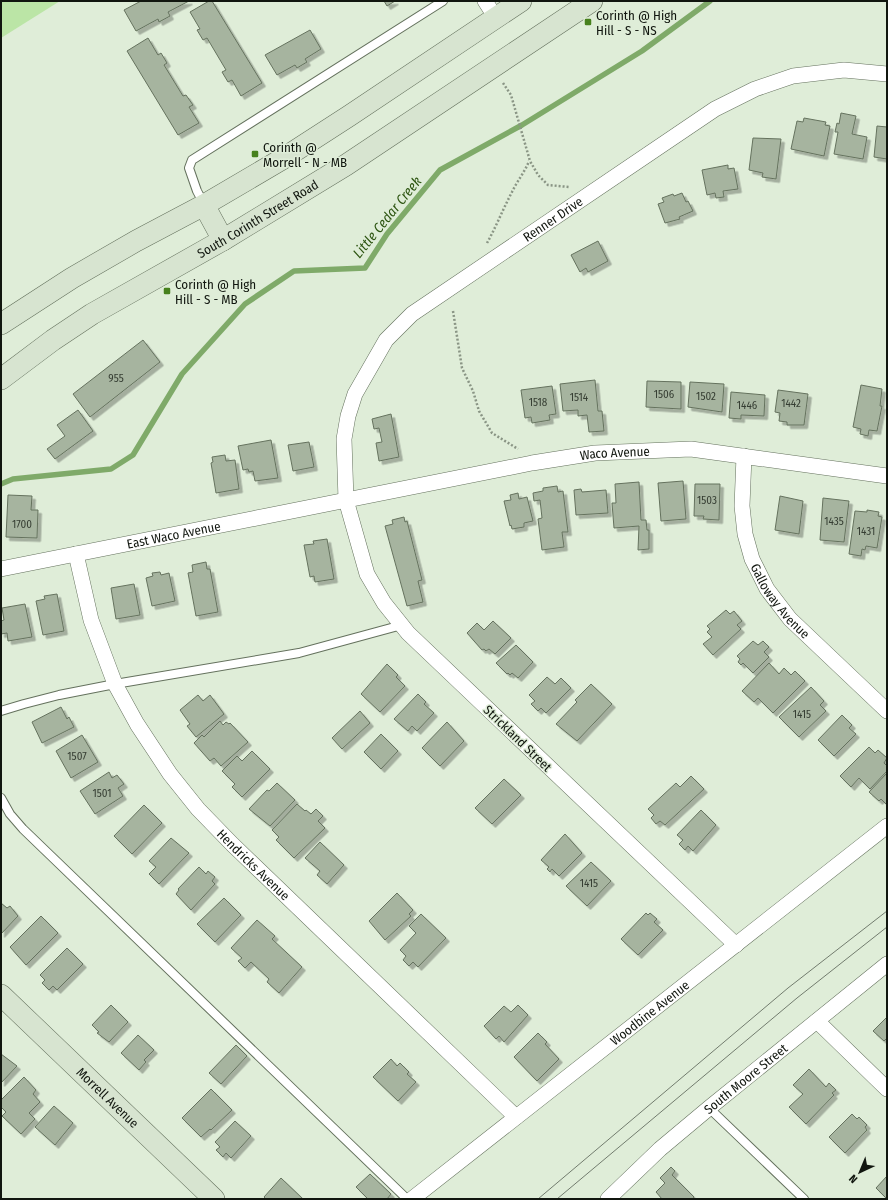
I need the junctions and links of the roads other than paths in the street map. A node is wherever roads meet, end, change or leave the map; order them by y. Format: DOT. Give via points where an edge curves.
graph roads {
  1 [pos="443,1"];
  2 [pos="522,1"];
  3 [pos="588,2"];
  4 [pos="491,10"];
  5 [pos="887,74"];
  6 [pos="204,205"];
  7 [pos="223,240"];
  8 [pos="1,324"];
  9 [pos="1,379"];
  10 [pos="744,456"];
  11 [pos="887,476"];
  12 [pos="346,500"];
  13 [pos="76,554"];
  14 [pos="1,569"];
  15 [pos="402,625"];
  16 [pos="115,684"];
  17 [pos="1,711"];
  18 [pos="887,711"];
  19 [pos="1,798"];
  20 [pos="887,826"];
  21 [pos="736,945"];
  22 [pos="887,964"];
  23 [pos="1,995"];
  24 [pos="816,1021"];
  25 [pos="887,1089"];
  26 [pos="709,1108"];
  27 [pos="516,1117"];
  28 [pos="214,1199"];
  29 [pos="407,1199"];
  30 [pos="412,1199"];
  31 [pos="608,1199"];
  32 [pos="804,1199"];
  1 -- 6 [label="lane" via="192,160 189,168"];
  2 -- 4 [label="main road"];
  3 -- 7 [label="main road, South Corinth Street Road" via="384,140"];
  4 -- 6 [label="main road" via="284,158"];
  5 -- 12 [label="street, Renner Drive" via="844,70 793,76 755,89 715,109 412,314 386,340 355,394 344,439"];
  6 -- 7 [label="main road"];
  6 -- 8 [label="main road" via="72,278"];
  7 -- 9 [label="main road, South Corinth Street Road" via="92,314"];
  10 -- 11 [label="street, Waco Avenue"];
  10 -- 12 [label="street, Waco Avenue" via="691,449 595,453"];
  10 -- 18 [label="street, Galloway Avenue" via="742,506 745,534 752,559 767,589 790,619"];
  12 -- 13 [label="street, East Waco Avenue"];
  12 -- 15 [label="street, Strickland Street" via="367,574 384,603"];
  13 -- 14 [label="street, East Waco Avenue"];
  13 -- 16 [label="street, Hendricks Avenue" via="91,620"];
  15 -- 16 [label="lane" via="299,654"];
  15 -- 21 [label="street, Strickland Street"];
  16 -- 17 [label="lane" via="59,695"];
  16 -- 27 [label="street, Hendricks Avenue" via="162,762 198,809"];
  19 -- 29 [label="lane" via="23,829"];
  20 -- 21 [label="street, Woodbine Avenue"];
  21 -- 27 [label="street, Woodbine Avenue"];
  22 -- 24 [label="street, South Moore Street"];
  23 -- 28 [label="main road, Morrell Avenue"];
  24 -- 25 [label="street"];
  24 -- 26 [label="street, South Moore Street"];
  26 -- 31 [label="street, South Moore Street" via="660,1149"];
  26 -- 32 [label="lane"];
  27 -- 30 [label="street, Woodbine Avenue"];
}
